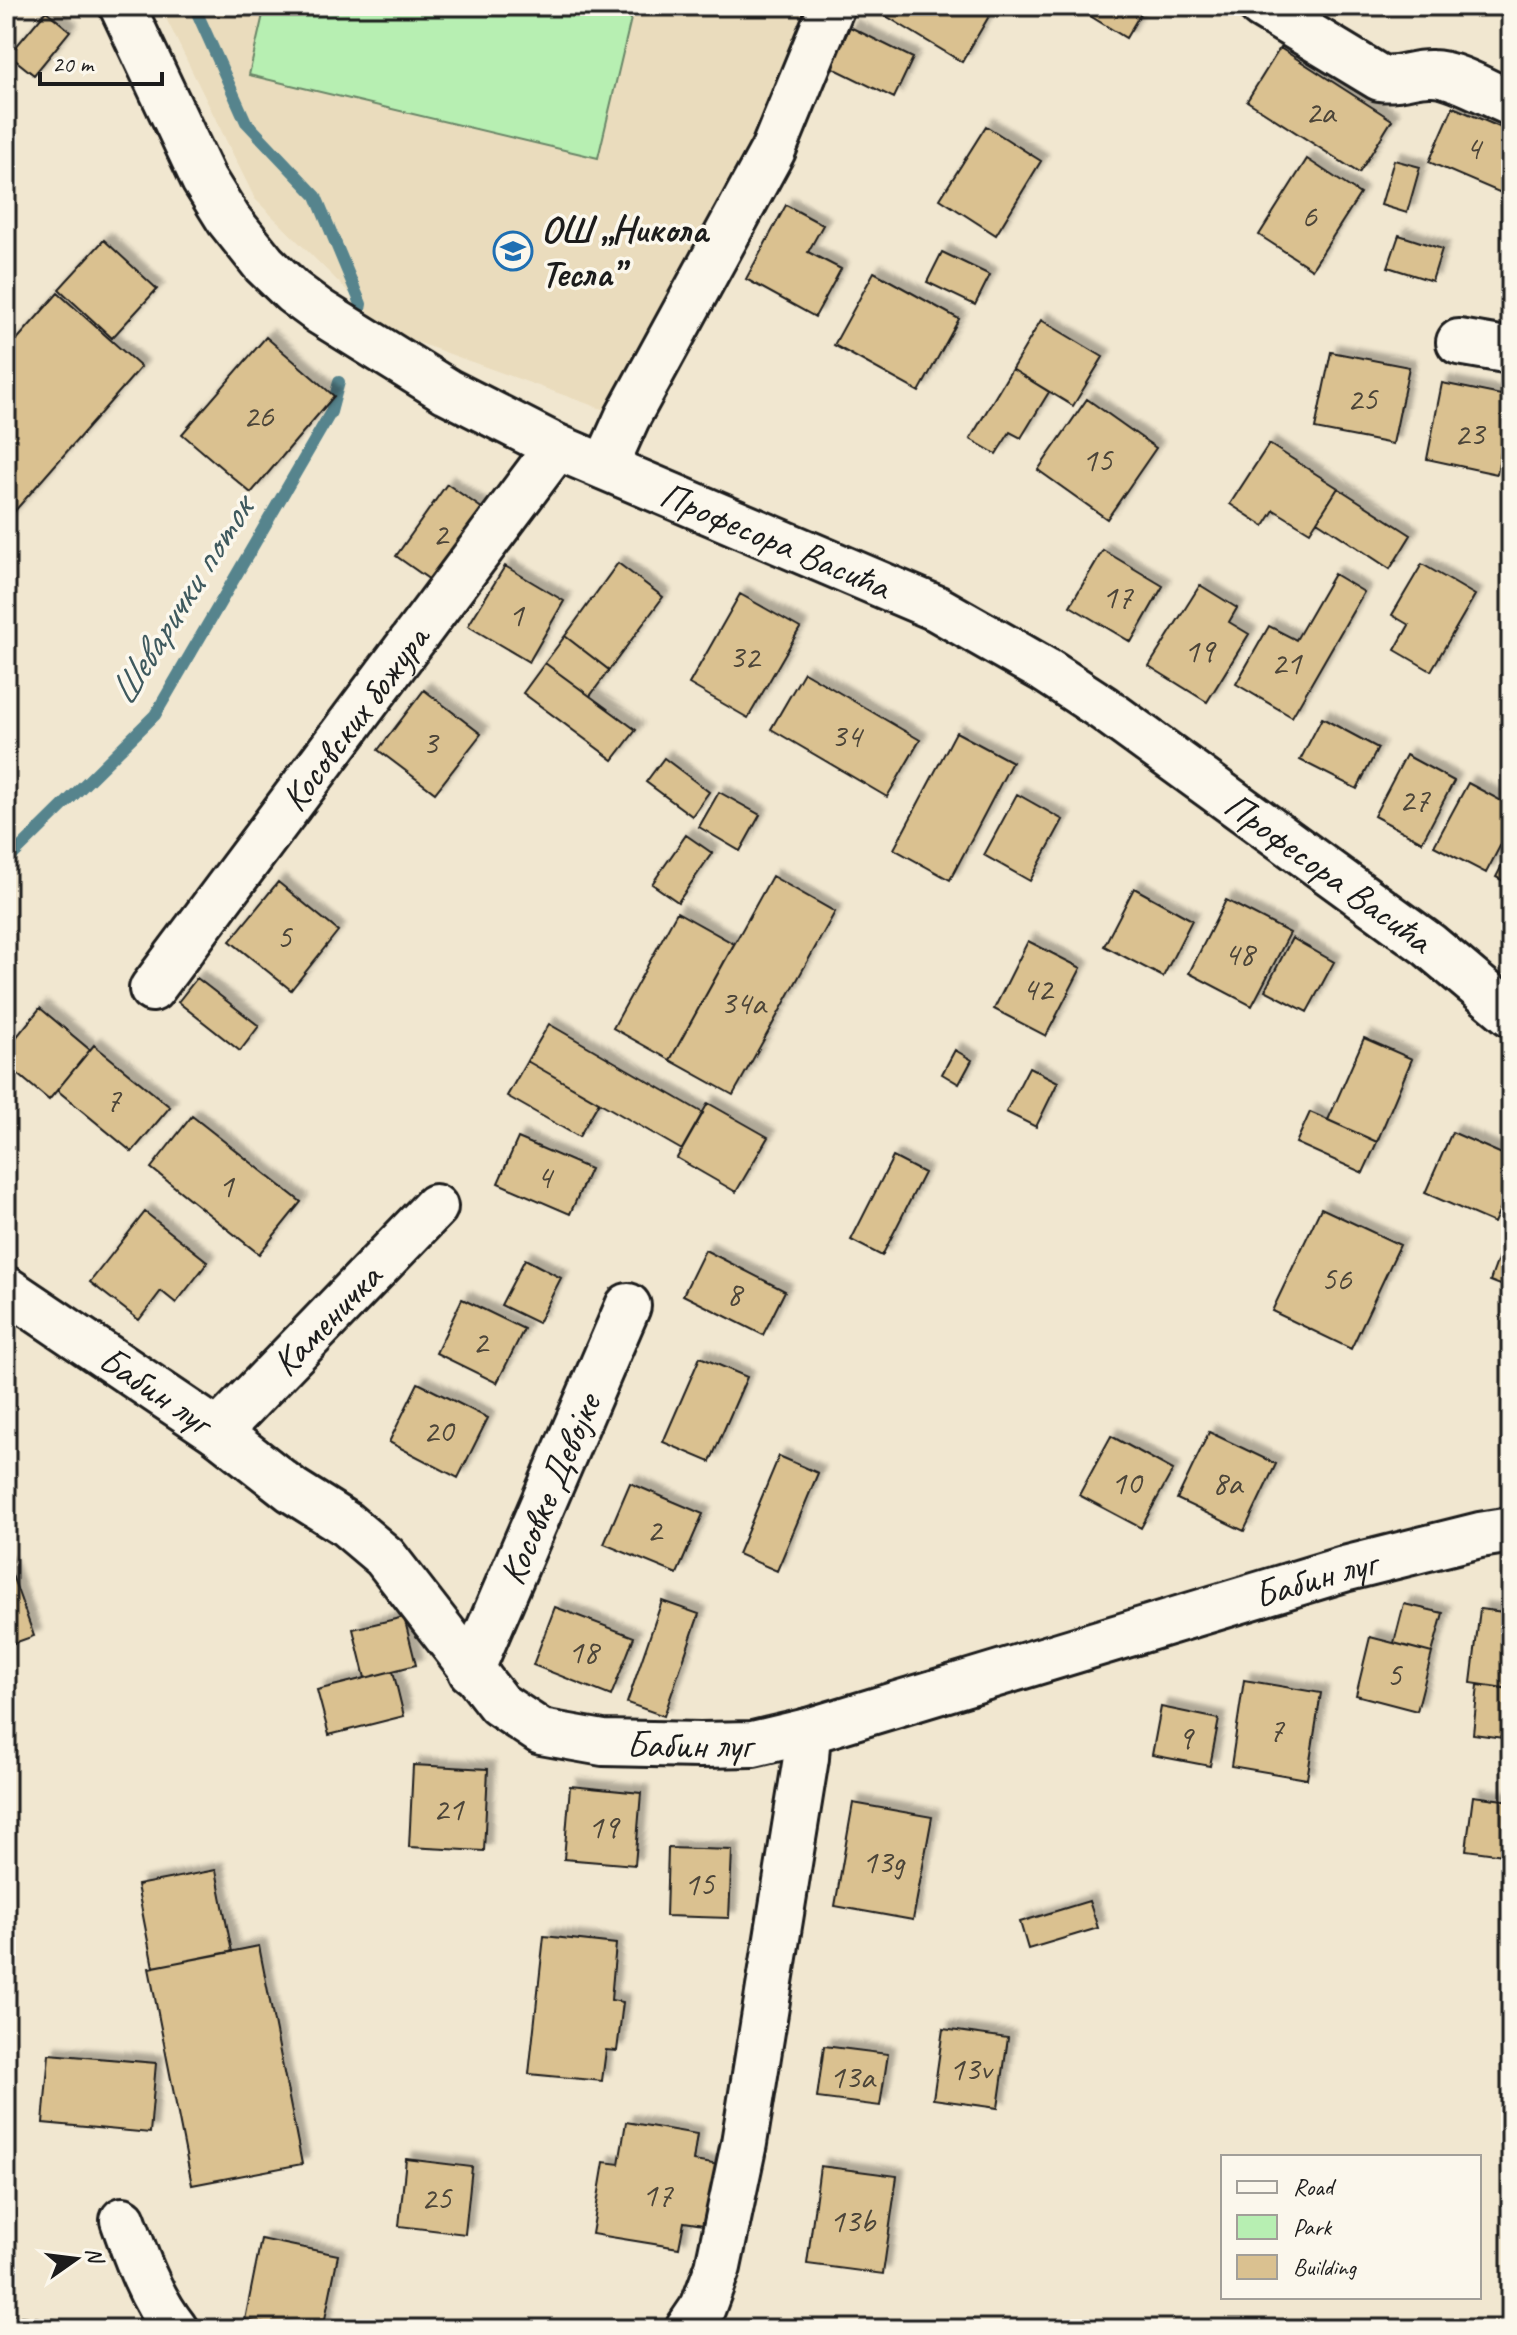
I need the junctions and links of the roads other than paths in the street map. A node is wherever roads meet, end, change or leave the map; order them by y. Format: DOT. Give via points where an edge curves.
graph roads {
  1 [pos="122,6"];
  2 [pos="832,6"];
  3 [pos="1261,6"];
  4 [pos="1511,103"];
  5 [pos="1459,342"];
  6 [pos="1511,351"];
  7 [pos="557,447"];
  8 [pos="605,467"];
  9 [pos="152,989"];
  10 [pos="1511,1014"];
  11 [pos="435,1207"];
  12 [pos="6,1289"];
  13 [pos="628,1306"];
  14 [pos="218,1432"];
  15 [pos="1511,1530"];
  16 [pos="471,1671"];
  17 [pos="808,1731"];
  18 [pos="123,2220"];
  19 [pos="175,2329"];
  20 [pos="688,2329"];
  1 -- 7 [label="street, Професора Васића" via="204,180 264,264 333,320 447,391"];
  2 -- 8 [label="street" via="773,150"];
  3 -- 4 [label="street" via="1380,78 1444,74"];
  5 -- 6 [label="street"];
  7 -- 8 [label="street, Професора Васића"];
  7 -- 9 [label="street, Косовских божура"];
  8 -- 10 [label="street, Професора Васића" via="936,608 1045,670 1429,945"];
  11 -- 14 [label="street, Каменичка"];
  12 -- 14 [label="street, Бабин луг"];
  13 -- 16 [label="street, Косовке Девојке"];
  14 -- 16 [label="street, Бабин луг" via="385,1557"];
  15 -- 17 [label="street, Бабин луг" via="1344,1569"];
  16 -- 17 [label="street, Бабин луг" via="499,1704 541,1732 603,1743 753,1744"];
  17 -- 20 [label="street" via="744,2143 718,2267"];
  18 -- 19 [label="street" via="139,2265"];
}
